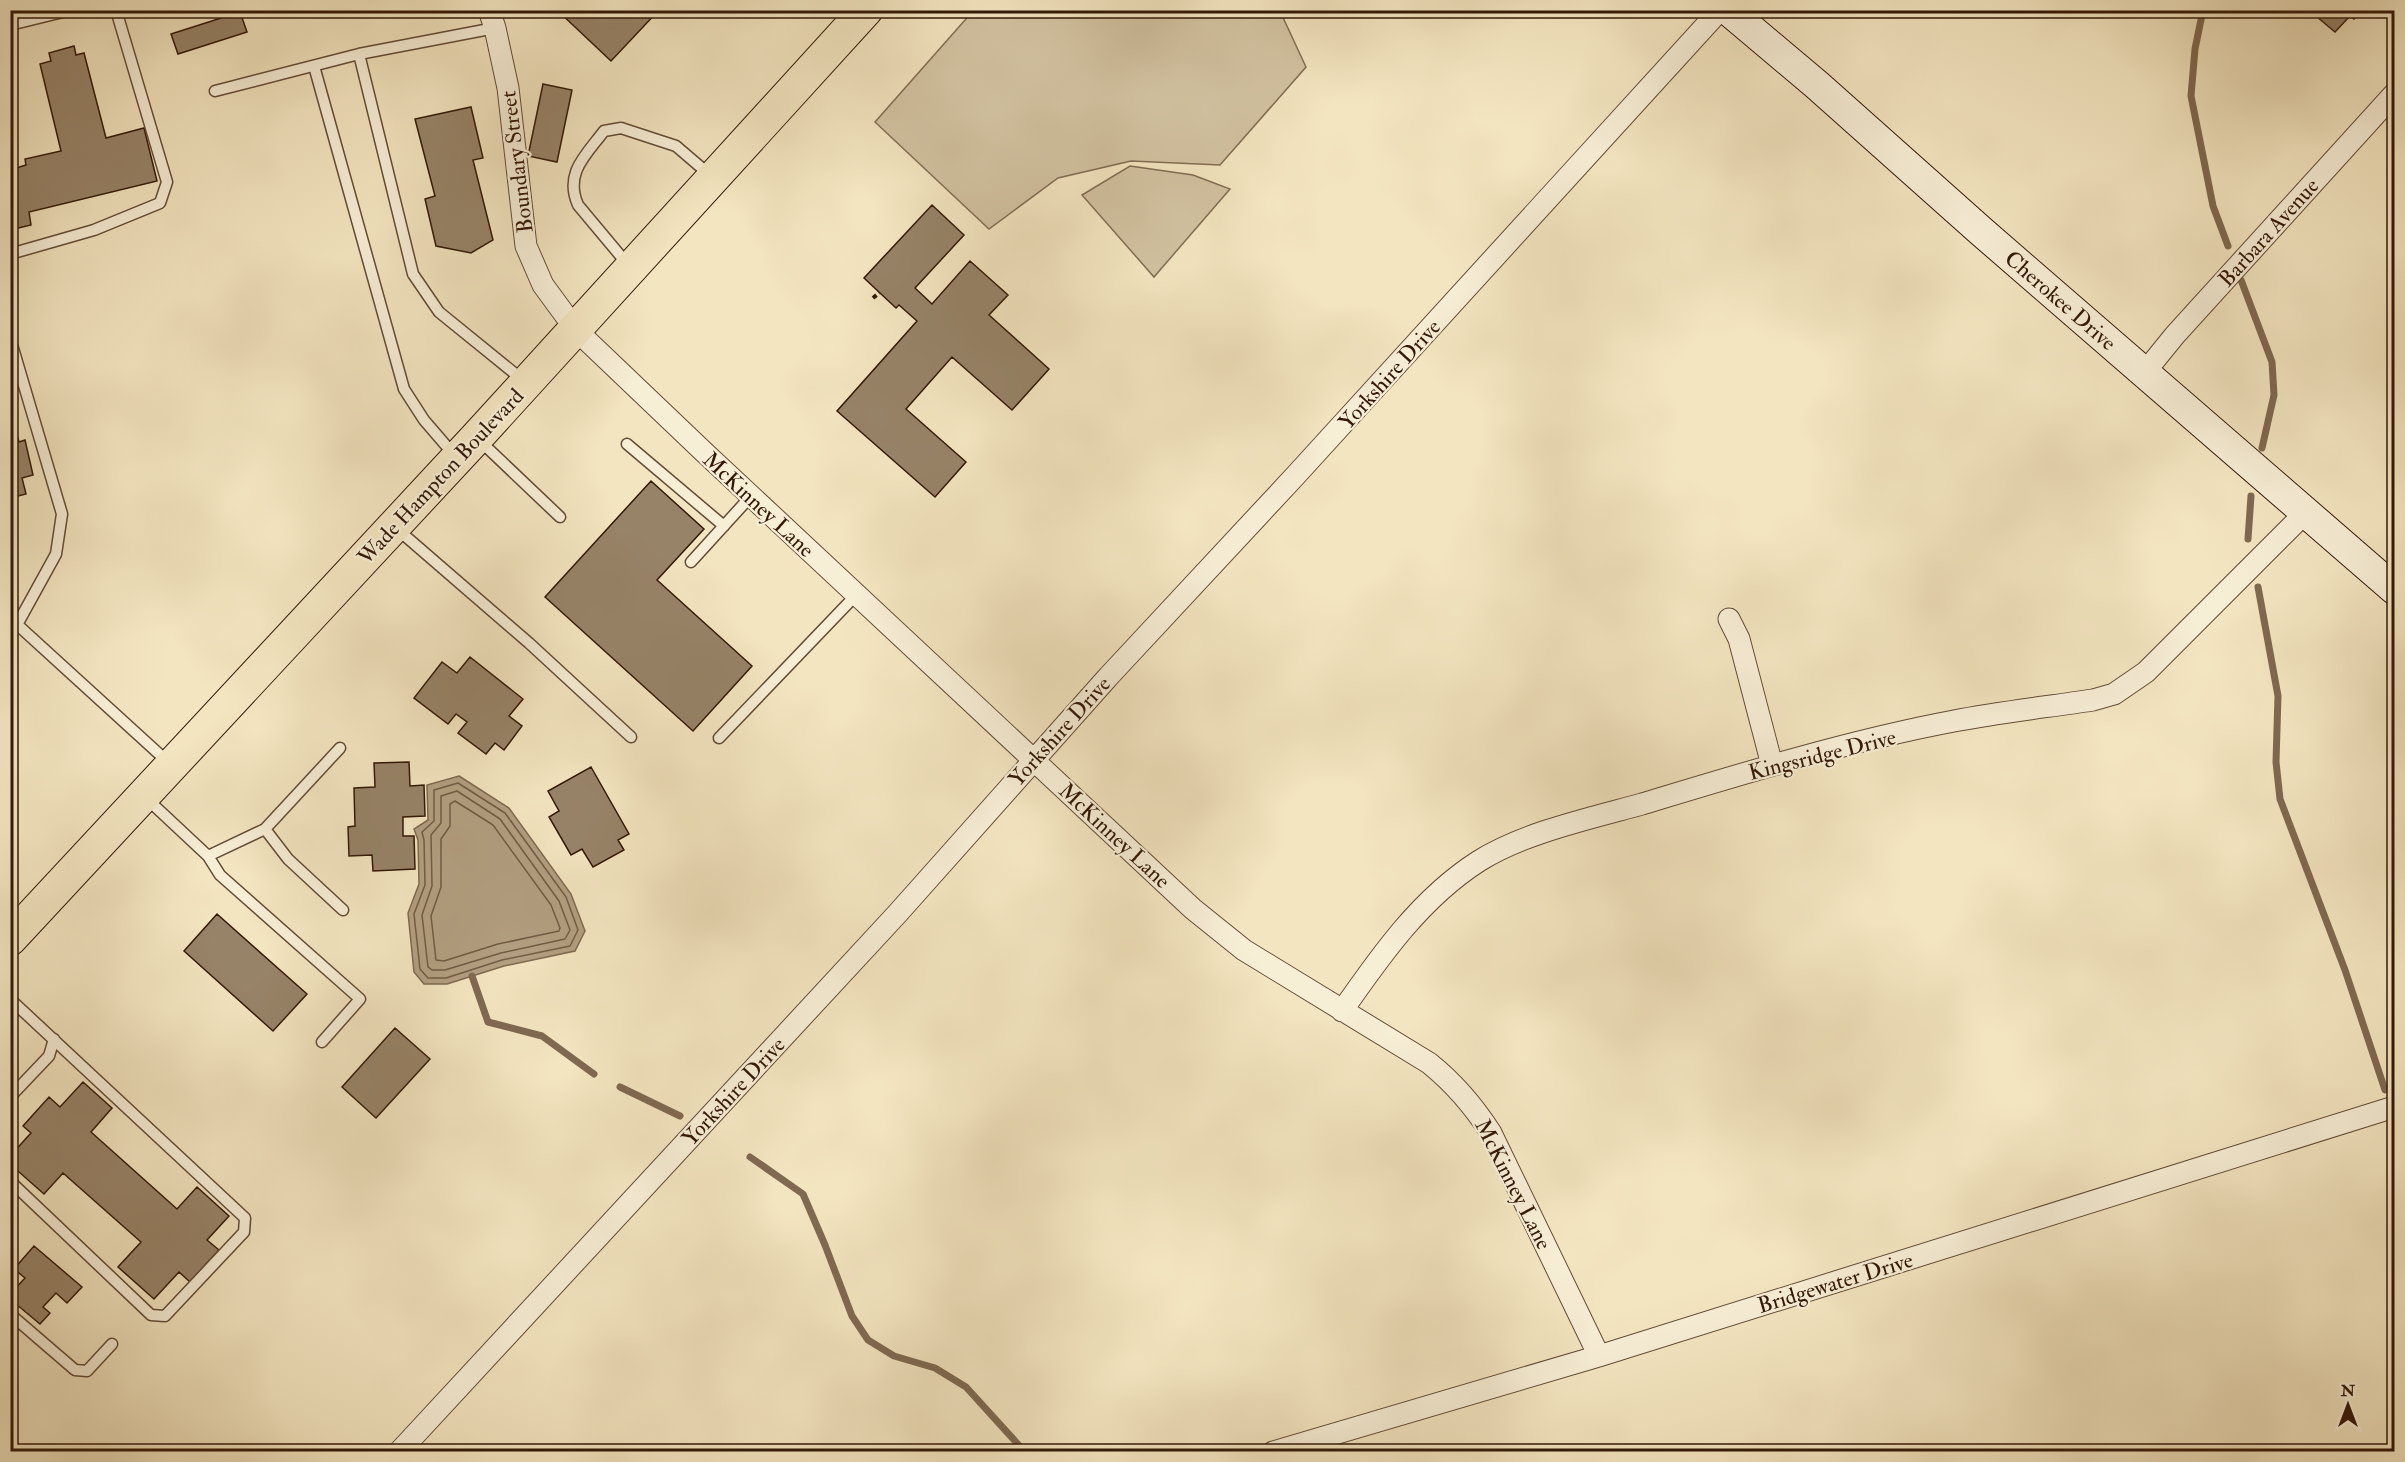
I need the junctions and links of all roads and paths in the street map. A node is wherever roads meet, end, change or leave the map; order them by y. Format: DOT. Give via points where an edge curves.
graph roads {
  1 [pos="71,10"];
  2 [pos="116,10"];
  3 [pos="866,10"];
  4 [pos="1720,10"];
  5 [pos="1728,10"];
  6 [pos="492,19"];
  7 [pos="10,25"];
  8 [pos="359,54"];
  9 [pos="314,66"];
  10 [pos="215,91"];
  11 [pos="2394,94"];
  12 [pos="714,178"];
  13 [pos="10,254"];
  14 [pos="631,268"];
  15 [pos="879,292"];
  16 [pos="873,298"];
  17 [pos="567,318"];
  18 [pos="10,338"];
  19 [pos="2145,372"];
  20 [pos="526,384"];
  21 [pos="627,444"];
  22 [pos="467,448"];
  23 [pos="751,496"];
  24 [pos="2306,512"];
  25 [pos="560,517"];
  26 [pos="393,526"];
  27 [pos="724,526"];
  28 [pos="691,562"];
  29 [pos="2394,590"];
  30 [pos="857,594"];
  31 [pos="1729,619"];
  32 [pos="14,621"];
  33 [pos="631,737"];
  34 [pos="719,738"];
  35 [pos="340,748"];
  36 [pos="1034,759"];
  37 [pos="171,765"];
  38 [pos="1772,765"];
  39 [pos="143,795"];
  40 [pos="265,829"];
  41 [pos="208,856"];
  42 [pos="343,910"];
  43 [pos="10,939"];
  44 [pos="10,999"];
  45 [pos="1342,1011"];
  46 [pos="54,1039"];
  47 [pos="322,1042"];
  48 [pos="10,1097"];
  49 [pos="2394,1107"];
  50 [pos="10,1181"];
  51 [pos="10,1314"];
  52 [pos="112,1344"];
  53 [pos="1599,1356"];
  54 [pos="399,1452"];
  55 [pos="1273,1452"];
  1 -- 7 [label="lane"];
  2 -- 13 [label="lane" via="167,182 160,203 94,230"];
  3 -- 12 [label="main road, Wade Hampton Boulevard"];
  4 -- 36 [label="street, Yorkshire Drive"];
  5 -- 19 [label="street, Cherokee Drive"];
  6 -- 8 [label="lane"];
  6 -- 17 [label="street, Boundary Street" via="508,88 526,246 538,275"];
  8 -- 9 [label="lane"];
  8 -- 20 [label="lane" via="414,274 439,312"];
  9 -- 10 [label="lane"];
  9 -- 22 [label="lane" via="404,389 424,420"];
  11 -- 19 [label="street, Barbara Avenue"];
  12 -- 14 [label="main road, Wade Hampton Boulevard"];
  12 -- 14 [label="lane" via="676,146 621,128 604,131 576,169 573,193 578,205"];
  14 -- 17 [label="main road, Wade Hampton Boulevard"];
  15 -- 16 [label="path"];
  17 -- 20 [label="main road, Wade Hampton Boulevard"];
  17 -- 23 [label="street, McKinney Lane"];
  18 -- 32 [label="lane" via="62,514 56,554"];
  19 -- 24 [label="street, Cherokee Drive"];
  20 -- 22 [label="main road, Wade Hampton Boulevard"];
  21 -- 27 [label="lane"];
  22 -- 25 [label="lane"];
  22 -- 26 [label="main road, Wade Hampton Boulevard"];
  23 -- 27 [label="lane"];
  23 -- 30 [label="street, McKinney Lane"];
  24 -- 29 [label="street, Cherokee Drive"];
  24 -- 38 [label="street, Kingsridge Drive" via="2146,672 2114,694 1954,721"];
  26 -- 33 [label="lane"];
  26 -- 37 [label="main road, Wade Hampton Boulevard"];
  27 -- 28 [label="lane"];
  30 -- 34 [label="lane"];
  30 -- 36 [label="street, McKinney Lane"];
  31 -- 38 [label="street" via="1739,639"];
  32 -- 37 [label="lane"];
  35 -- 40 [label="lane"];
  36 -- 45 [label="street, McKinney Lane" via="1193,909 1244,950"];
  36 -- 54 [label="street, Yorkshire Drive" via="866,947"];
  37 -- 39 [label="main road, Wade Hampton Boulevard"];
  38 -- 45 [label="street, Kingsridge Drive" via="1564,826 1481,859 1454,878 1414,916"];
  39 -- 41 [label="lane"];
  39 -- 43 [label="main road, Wade Hampton Boulevard"];
  40 -- 41 [label="lane"];
  40 -- 42 [label="lane" via="288,859"];
  41 -- 47 [label="lane" via="220,874 360,999"];
  44 -- 46 [label="lane"];
  45 -- 53 [label="street, McKinney Lane" via="1429,1063 1474,1107 1491,1133"];
  46 -- 48 [label="lane" via="49,1056"];
  46 -- 50 [label="lane" via="245,1218 244,1232 165,1316 151,1315"];
  49 -- 53 [label="street, Bridgewater Drive"];
  51 -- 52 [label="lane" via="75,1370 87,1371"];
  53 -- 55 [label="street, Bridgewater Drive"];
}
